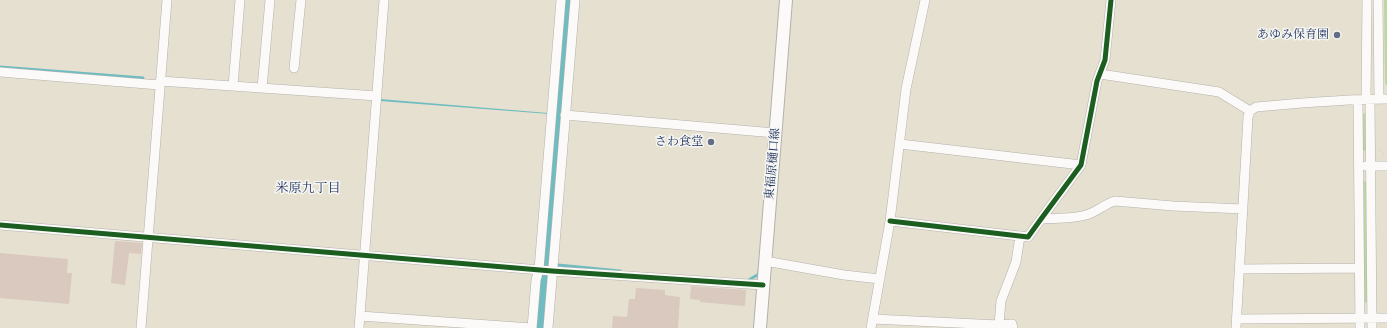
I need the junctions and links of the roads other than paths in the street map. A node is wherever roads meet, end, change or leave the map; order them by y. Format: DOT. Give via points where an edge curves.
graph roads {
  1 [pos="167,0"];
  2 [pos="240,0"];
  3 [pos="270,0"];
  4 [pos="301,0"];
  5 [pos="384,0"];
  6 [pos="561,0"];
  7 [pos="575,0"];
  8 [pos="786,0"];
  9 [pos="925,0"];
  10 [pos="1111,0"];
  11 [pos="1367,0"];
  12 [pos="1378,0"];
  13 [pos="294,68"];
  14 [pos="0,72"];
  15 [pos="1100,74"];
  16 [pos="160,83"];
  17 [pos="233,86"];
  18 [pos="262,88"];
  19 [pos="377,96"];
  20 [pos="1372,99"];
  21 [pos="1250,111"];
  22 [pos="565,115"];
  23 [pos="775,133"];
  24 [pos="900,144"];
  25 [pos="1081,165"];
  26 [pos="1359,166"];
  27 [pos="1371,166"];
  28 [pos="1387,166"];
  29 [pos="1243,209"];
  30 [pos="1040,219"];
  31 [pos="890,221"];
  32 [pos="0,225"];
  33 [pos="1020,236"];
  34 [pos="148,237"];
  35 [pos="365,256"];
  36 [pos="765,261"];
  37 [pos="1359,268"];
  38 [pos="1240,269"];
  39 [pos="539,270"];
  40 [pos="552,271"];
  41 [pos="880,280"];
  42 [pos="763,285"];
  43 [pos="360,316"];
  44 [pos="1360,318"];
  45 [pos="1372,318"];
  46 [pos="1387,318"];
  47 [pos="872,324"];
  48 [pos="1236,324"];
  49 [pos="999,325"];
  50 [pos="141,328"];
  51 [pos="359,328"];
  52 [pos="548,328"];
  53 [pos="760,328"];
  54 [pos="1013,328"];
  55 [pos="1360,328"];
  56 [pos="1372,328"];
  1 -- 16 [label="street"];
  2 -- 17 [label="street"];
  3 -- 18 [label="street"];
  4 -- 13 [label="street"];
  5 -- 19 [label="street"];
  6 -- 39 [label="street"];
  7 -- 22 [label="street"];
  8 -- 23 [label="main road, 東福原樋口線"];
  9 -- 24 [label="street" via="906,90"];
  10 -- 15 [label="street" via="1105,60"];
  11 -- 20 [label="street"];
  12 -- 20 [label="street"];
  14 -- 16 [label="street"];
  15 -- 21 [label="street" via="1219,92"];
  15 -- 25 [label="street"];
  16 -- 17 [label="street"];
  16 -- 34 [label="street"];
  17 -- 18 [label="street"];
  18 -- 19 [label="street"];
  19 -- 35 [label="street"];
  20 -- 21 [label="street" via="1256,107"];
  20 -- 26 [label="street"];
  20 -- 27 [label="street"];
  21 -- 29 [label="street"];
  22 -- 23 [label="street"];
  22 -- 40 [label="street"];
  23 -- 36 [label="main road, 東福原樋口線"];
  24 -- 25 [label="street"];
  24 -- 31 [label="street"];
  25 -- 30 [label="street"];
  26 -- 27 [label="street"];
  26 -- 37 [label="street"];
  27 -- 28 [label="street"];
  27 -- 45 [label="street"];
  29 -- 30 [label="street" via="1115,201 1085,215"];
  29 -- 38 [label="street"];
  30 -- 33 [label="street" via="1028,237"];
  31 -- 33 [label="street"];
  31 -- 41 [label="street"];
  32 -- 34 [label="street"];
  33 -- 49 [label="street" via="1016,262 1001,301"];
  34 -- 35 [label="street"];
  34 -- 50 [label="street"];
  35 -- 39 [label="street"];
  35 -- 43 [label="street"];
  36 -- 41 [label="street"];
  36 -- 42 [label="main road, 東福原樋口線"];
  37 -- 38 [label="street"];
  37 -- 44 [label="street"];
  38 -- 48 [label="street"];
  39 -- 40 [label="street"];
  39 -- 43 [label="street" via="532,328"];
  40 -- 42 [label="street"];
  40 -- 52 [label="street"];
  41 -- 47 [label="street"];
  42 -- 53 [label="main road, 東福原樋口線"];
  43 -- 51 [label="street"];
  44 -- 45 [label="street"];
  44 -- 48 [label="street"];
  44 -- 55 [label="street"];
  45 -- 46 [label="street"];
  45 -- 56 [label="street"];
  47 -- 49 [label="street"];
  49 -- 54 [label="street" via="1012,324"];
}
